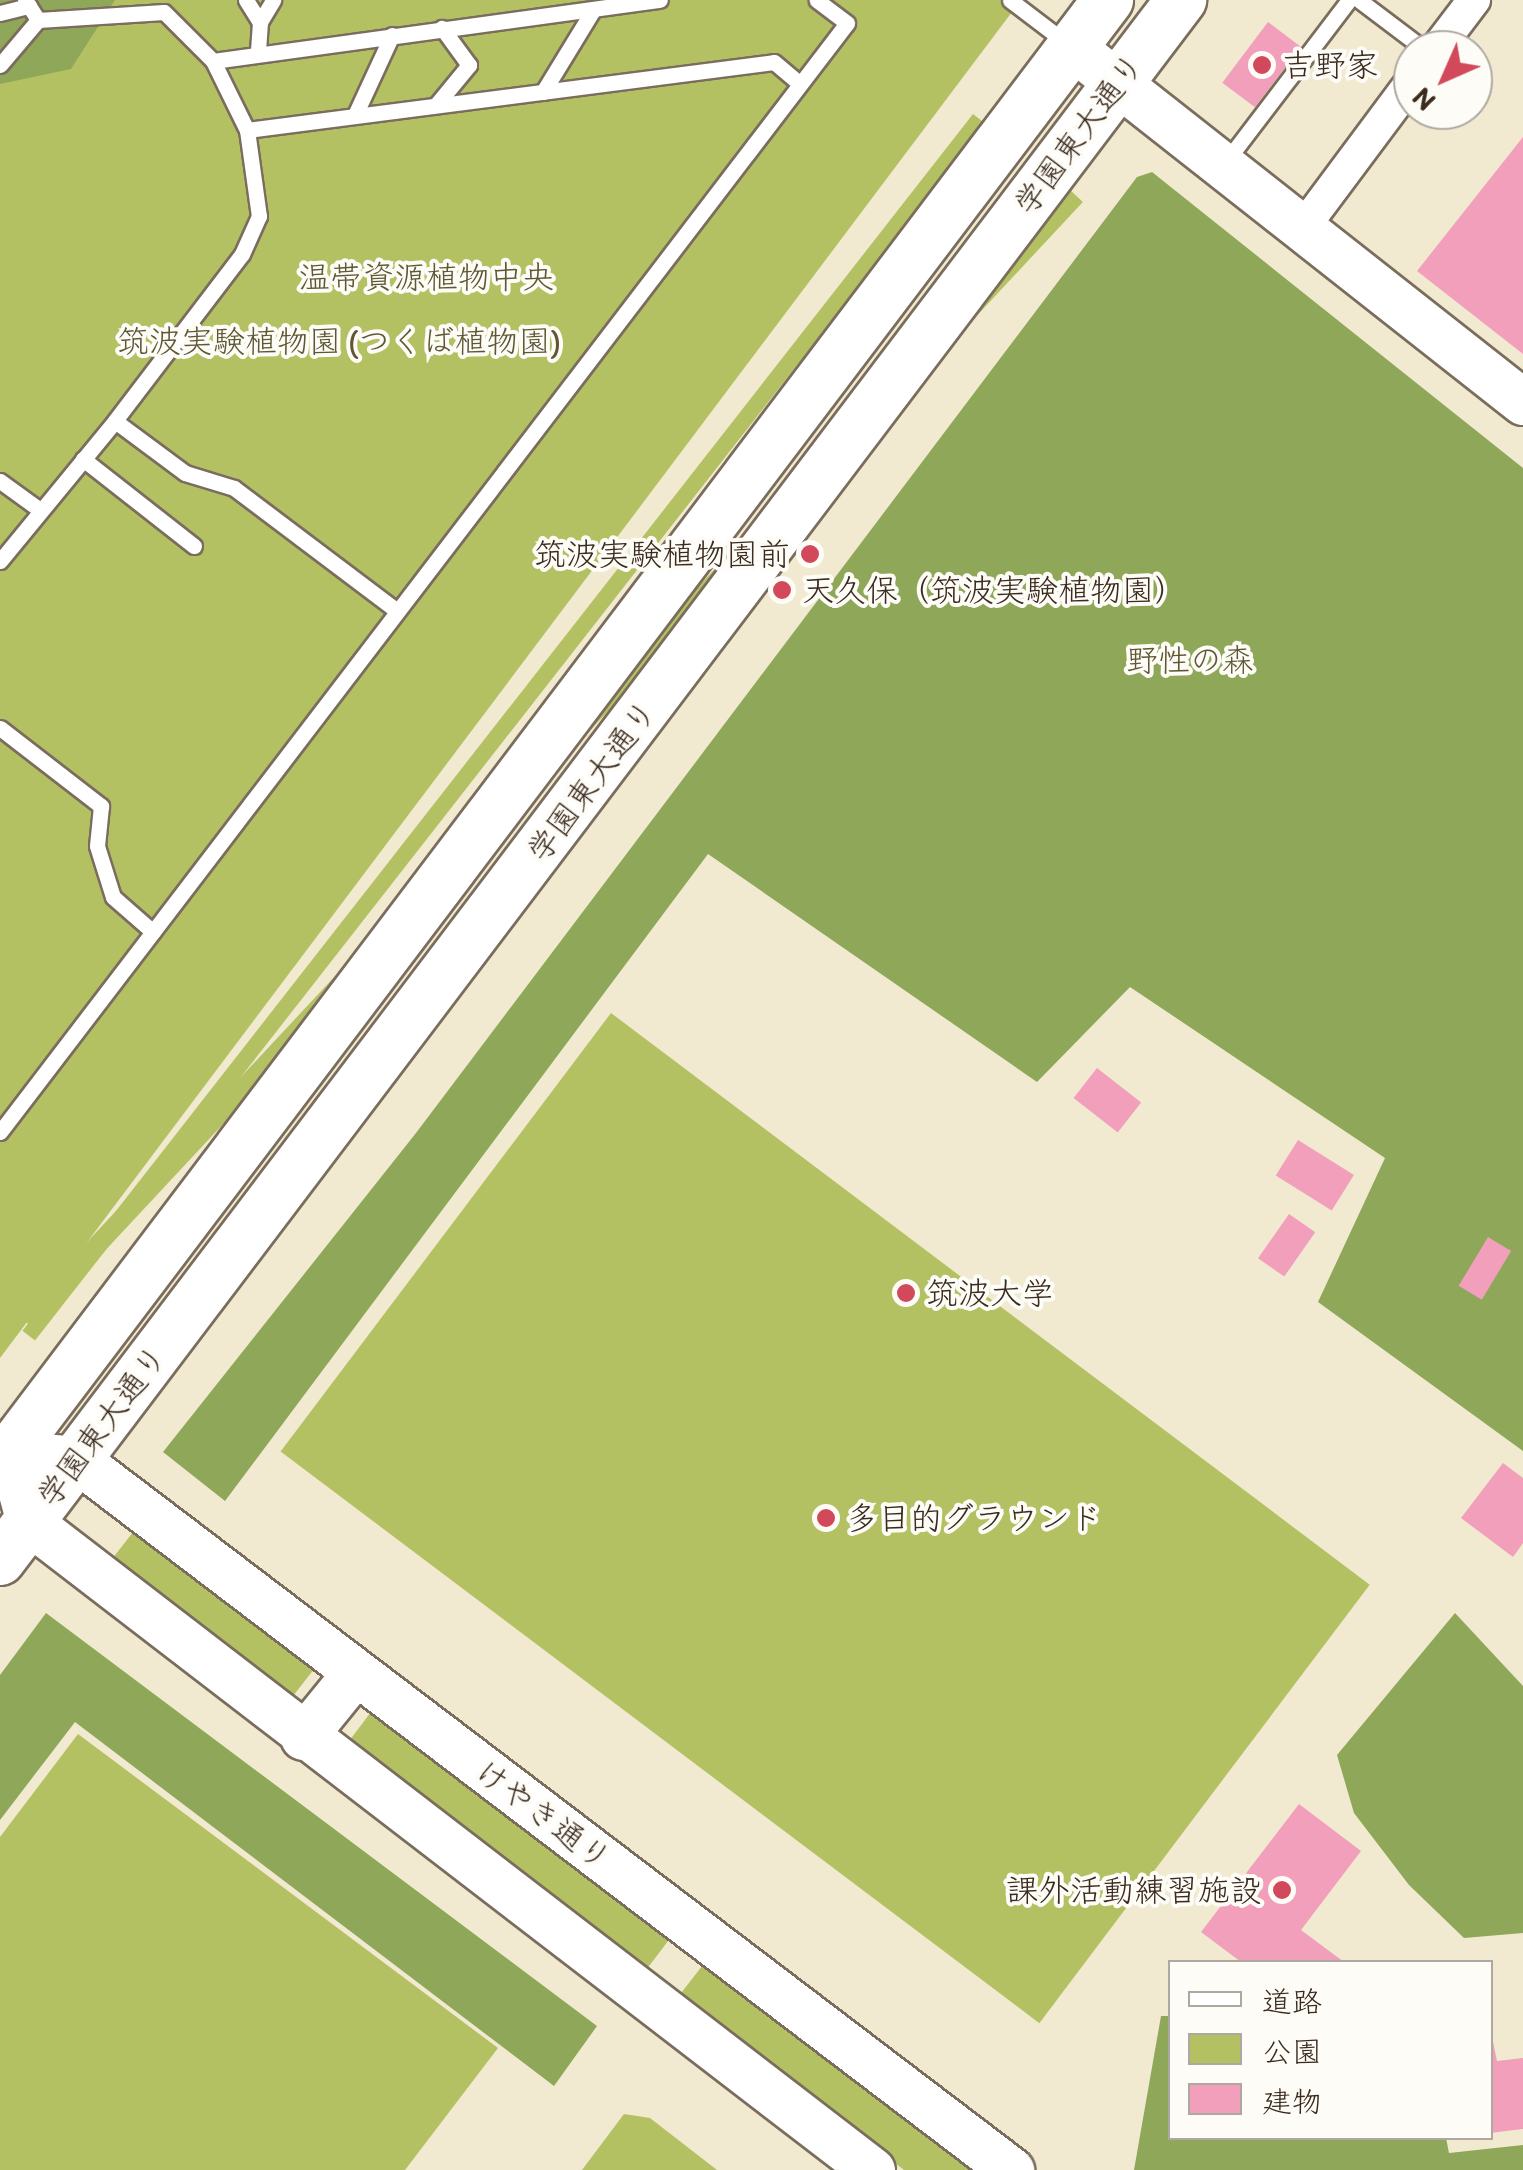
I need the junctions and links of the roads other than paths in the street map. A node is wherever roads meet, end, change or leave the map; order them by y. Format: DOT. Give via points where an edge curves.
graph roads {
  1 [pos="246,0"];
  2 [pos="273,0"];
  3 [pos="660,0"];
  4 [pos="817,0"];
  5 [pos="1010,0"];
  6 [pos="1108,0"];
  7 [pos="1181,0"];
  8 [pos="1349,0"];
  9 [pos="1359,0"];
  10 [pos="1474,0"];
  11 [pos="602,5"];
  12 [pos="31,9"];
  13 [pos="0,13"];
  14 [pos="260,22"];
  15 [pos="442,28"];
  16 [pos="1399,30"];
  17 [pos="1451,30"];
  18 [pos="392,35"];
  19 [pos="1072,47"];
  20 [pos="258,53"];
  21 [pos="213,61"];
  22 [pos="0,64"];
  23 [pos="798,82"];
  24 [pos="1117,82"];
  25 [pos="543,92"];
  26 [pos="436,105"];
  27 [pos="1393,107"];
  28 [pos="354,116"];
  29 [pos="247,130"];
  30 [pos="1222,166"];
  31 [pos="1302,228"];
  32 [pos="1523,402"];
  33 [pos="115,421"];
  34 [pos="83,459"];
  35 [pos="0,480"];
  36 [pos="40,510"];
  37 [pos="194,546"];
  38 [pos="0,561"];
  39 [pos="396,610"];
  40 [pos="0,728"];
  41 [pos="153,932"];
  42 [pos="0,1100"];
  43 [pos="15,1112"];
  44 [pos="0,1132"];
  45 [pos="3,1454"];
  46 [pos="76,1459"];
  47 [pos="14,1541"];
  48 [pos="355,1673"];
  49 [pos="302,1736"];
  50 [pos="872,2170"];
  51 [pos="1010,2170"];
  1 -- 14 [label="lane"];
  2 -- 14 [label="lane"];
  3 -- 11 [label="lane"];
  4 -- 23 [label="lane" via="848,23"];
  5 -- 19 [label="lane"];
  6 -- 19 [label="main road, 学園東大通り"];
  7 -- 24 [label="main road, 学園東大通り"];
  8 -- 30 [label="lane"];
  9 -- 16 [label="lane"];
  10 -- 17 [label="street"];
  11 -- 15 [label="lane"];
  11 -- 25 [label="lane"];
  12 -- 13 [label="lane"];
  12 -- 21 [label="lane" via="164,12"];
  12 -- 22 [label="lane"];
  14 -- 20 [label="lane"];
  15 -- 18 [label="lane"];
  15 -- 26 [label="lane" via="469,64"];
  18 -- 20 [label="lane"];
  18 -- 28 [label="lane"];
  19 -- 24 [label="street"];
  19 -- 45 [label="main road, 学園東大通り"];
  20 -- 21 [label="lane"];
  21 -- 29 [label="lane"];
  23 -- 25 [label="lane" via="774,62"];
  23 -- 39 [label="lane"];
  24 -- 30 [label="street"];
  24 -- 46 [label="main road, 学園東大通り"];
  25 -- 26 [label="lane"];
  26 -- 28 [label="lane"];
  27 -- 31 [label="street"];
  28 -- 29 [label="lane"];
  29 -- 33 [label="lane" via="260,216 242,254"];
  30 -- 31 [label="street"];
  31 -- 32 [label="street"];
  33 -- 34 [label="lane"];
  33 -- 39 [label="lane" via="185,473 234,488"];
  34 -- 36 [label="lane"];
  34 -- 37 [label="lane"];
  35 -- 36 [label="lane"];
  36 -- 38 [label="lane"];
  39 -- 41 [label="lane"];
  40 -- 41 [label="lane" via="102,806 96,846 114,897"];
  41 -- 43 [label="lane"];
  42 -- 43 [label="lane"];
  43 -- 44 [label="lane"];
  45 -- 46 [label="street"];
  45 -- 47 [label="street"];
  46 -- 47 [label="main road, 学園東大通り"];
  46 -- 48 [label="street, けやき通り"];
  47 -- 49 [label="street"];
  48 -- 49 [label="street"];
  48 -- 51 [label="street, けやき通り"];
  49 -- 50 [label="street"];
}
